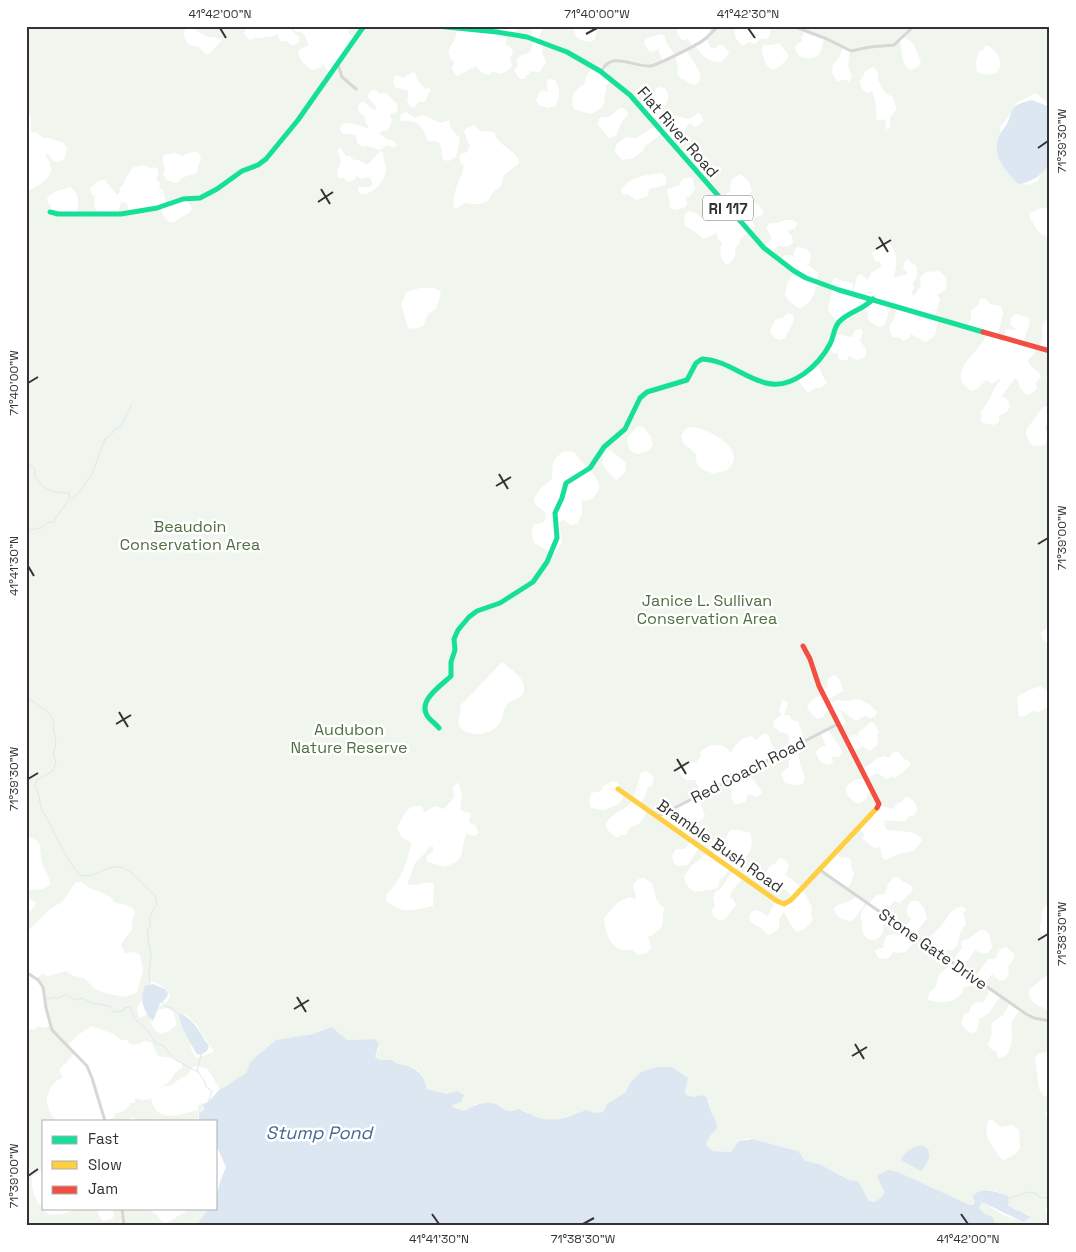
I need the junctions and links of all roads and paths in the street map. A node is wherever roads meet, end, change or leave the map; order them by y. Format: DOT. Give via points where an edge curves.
graph roads {
  1 [pos="364,26"];
  2 [pos="437,26"];
  3 [pos="719,26"];
  4 [pos="793,26"];
  5 [pos="914,26"];
  6 [pos="338,65"];
  7 [pos="601,72"];
  8 [pos="356,89"];
  9 [pos="50,212"];
  10 [pos="873,299"];
  11 [pos="1050,351"];
  12 [pos="802,646"];
  13 [pos="839,724"];
  14 [pos="439,728"];
  15 [pos="618,789"];
  16 [pos="658,817"];
  17 [pos="820,870"];
  18 [pos="26,972"];
  19 [pos="1050,1021"];
  20 [pos="105,1120"];
  21 [pos="122,1210"];
  22 [pos="124,1226"];
  1 -- 6 [label="street"];
  2 -- 7 [label="street, Flat River Road / RI 117" via="527,37 567,52"];
  3 -- 7 [label="street" via="702,41 652,66 614,60"];
  4 -- 5 [label="street" via="851,50 894,45"];
  6 -- 8 [label="street" via="342,77"];
  6 -- 9 [label="street" via="266,159 238,173 205,196 121,214"];
  7 -- 10 [label="street, Flat River Road / RI 117" via="630,95 757,241 776,258 806,278"];
  10 -- 11 [label="street, Flat River Road / RI 117"];
  10 -- 14 [label="street" via="840,321 829,347 808,371 796,379 769,384 717,361 702,359 695,364 687,380 642,395 622,432 607,444 590,468 564,485 555,513 554,547 534,582 469,617 458,630 454,639 451,676 432,693 426,708 426,714"];
  12 -- 13 [label="street, Bramble Bush Road"];
  13 -- 16 [label="street, Red Coach Road"];
  13 -- 17 [label="street, Bramble Bush Road" via="879,804"];
  15 -- 16 [label="street, Bramble Bush Road"];
  16 -- 17 [label="street, Bramble Bush Road" via="782,904 791,900"];
  17 -- 19 [label="street, Stone Gate Drive" via="1026,1014"];
  18 -- 20 [label="street" via="43,987 52,1030 89,1070"];
  21 -- 22 [label="street"];
}
